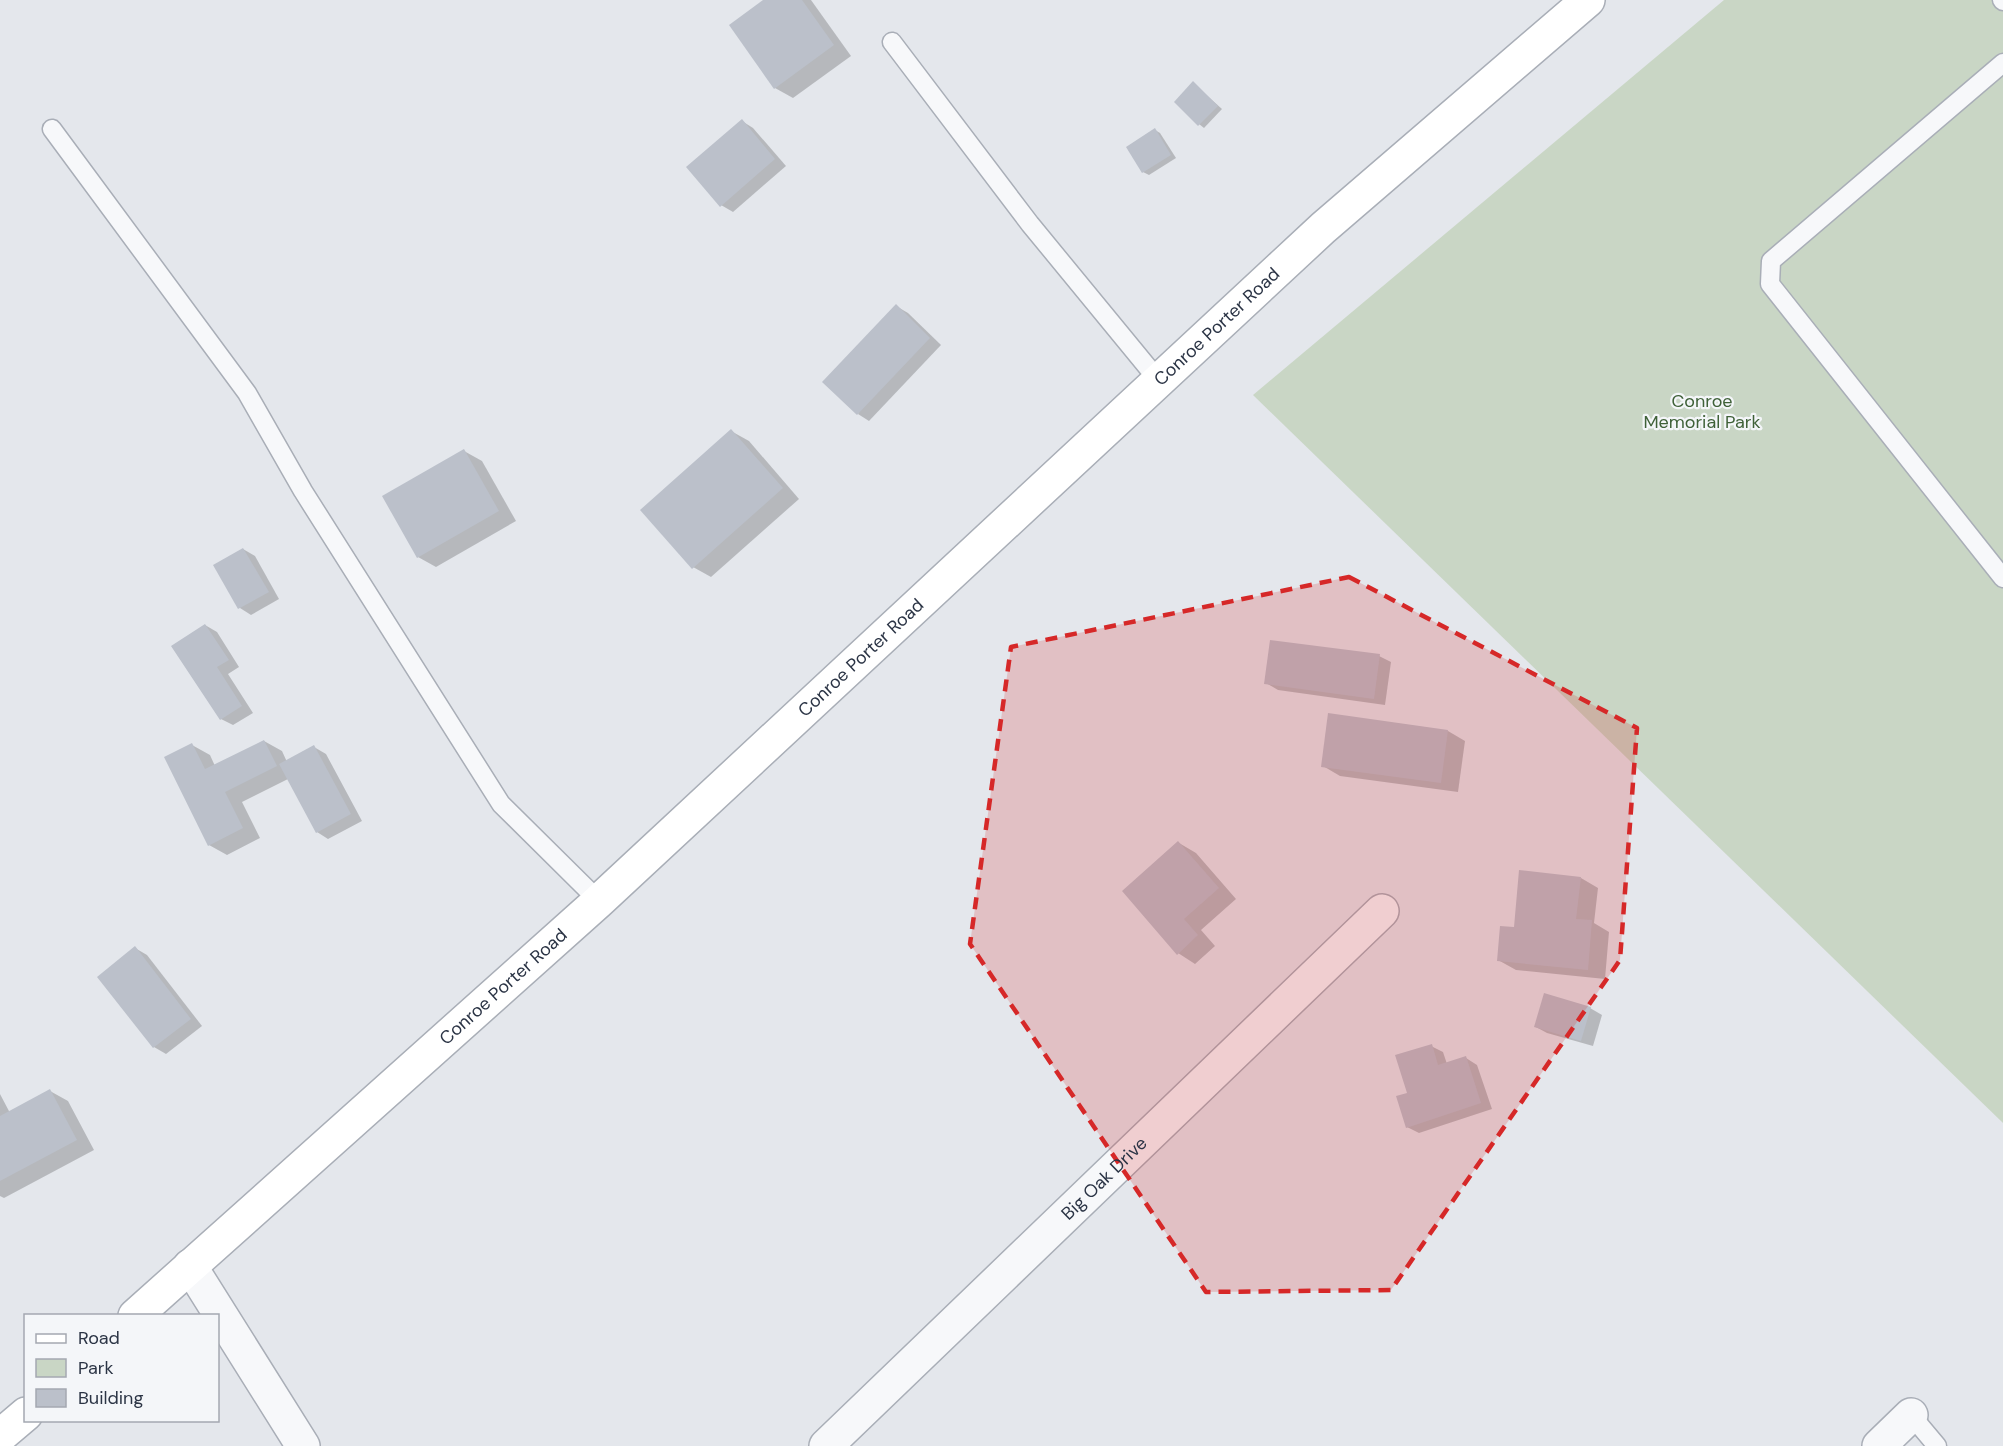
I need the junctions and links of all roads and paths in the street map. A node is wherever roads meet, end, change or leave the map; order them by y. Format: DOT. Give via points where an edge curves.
graph roads {
  1 [pos="1588,0"];
  2 [pos="892,42"];
  3 [pos="2003,63"];
  4 [pos="52,129"];
  5 [pos="1159,381"];
  6 [pos="2003,578"];
  7 [pos="599,901"];
  8 [pos="1382,911"];
  9 [pos="190,1266"];
  10 [pos="137,1314"];
  11 [pos="1911,1414"];
  12 [pos="24,1415"];
  13 [pos="0,1436"];
  14 [pos="303,1446"];
  15 [pos="826,1446"];
  16 [pos="1879,1446"];
  17 [pos="1937,1446"];
  1 -- 5 [label="main road, Conroe Porter Road" via="1323,228"];
  2 -- 5 [label="lane" via="1030,224"];
  3 -- 6 [label="lane" via="1771,261 1770,284"];
  4 -- 7 [label="lane" via="247,393 303,491 501,804"];
  5 -- 7 [label="main road, Conroe Porter Road"];
  7 -- 9 [label="main road, Conroe Porter Road"];
  8 -- 15 [label="street, Big Oak Drive"];
  9 -- 10 [label="main road, Conroe Porter Road"];
  9 -- 14 [label="street"];
  11 -- 16 [label="street"];
  11 -- 17 [label="lane"];
  12 -- 13 [label="main road"];
}
